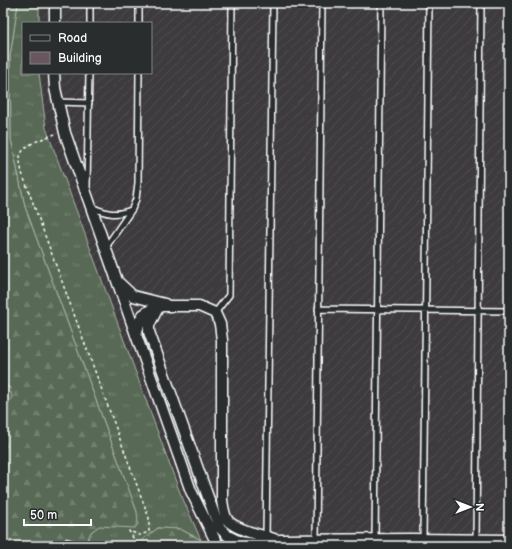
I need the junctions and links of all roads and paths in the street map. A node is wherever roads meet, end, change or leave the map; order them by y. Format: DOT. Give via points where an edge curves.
graph roads {
  1 [pos="55,3"];
  2 [pos="90,3"];
  3 [pos="139,3"];
  4 [pos="232,3"];
  5 [pos="273,3"];
  6 [pos="322,3"];
  7 [pos="381,3"];
  8 [pos="429,3"];
  9 [pos="481,3"];
  10 [pos="54,22"];
  11 [pos="90,22"];
  12 [pos="139,22"];
  13 [pos="54,74"];
  14 [pos="89,74"];
  15 [pos="139,74"];
  16 [pos="58,102"];
  17 [pos="89,103"];
  18 [pos="64,130"];
  19 [pos="87,196"];
  20 [pos="91,207"];
  21 [pos="132,209"];
  22 [pos="105,248"];
  23 [pos="116,280"];
  24 [pos="159,306"];
  25 [pos="172,306"];
  26 [pos="318,309"];
  27 [pos="377,310"];
  28 [pos="425,310"];
  29 [pos="478,311"];
  30 [pos="509,311"];
  31 [pos="215,313"];
  32 [pos="136,336"];
  33 [pos="266,536"];
  34 [pos="375,539"];
  35 [pos="423,539"];
  36 [pos="280,540"];
  37 [pos="316,540"];
  38 [pos="509,540"];
  39 [pos="236,542"];
  40 [pos="470,542"];
  41 [pos="138,546"];
  42 [pos="218,546"];
  1 -- 10 [label="street"];
  2 -- 11 [label="lane"];
  3 -- 12 [label="lane"];
  4 -- 31 [label="lane" via="229,295"];
  5 -- 33 [label="lane"];
  6 -- 26 [label="lane"];
  7 -- 27 [label="lane"];
  8 -- 28 [label="lane"];
  9 -- 29 [label="lane"];
  13 -- 16 [label="street"];
  14 -- 17 [label="lane"];
  15 -- 21 [label="lane" via="138,183"];
  16 -- 17 [label="lane"];
  16 -- 18 [label="street"];
  17 -- 19 [label="lane"];
  18 -- 19 [label="street"];
  18 -- 41 [label="path" via="32,143 22,152 19,161 149,518 149,532 140,535 129,531"];
  19 -- 20 [label="street"];
  20 -- 21 [label="lane" via="115,214"];
  20 -- 22 [label="street"];
  21 -- 22 [label="lane"];
  22 -- 23 [label="street"];
  23 -- 25 [label="street" via="133,296"];
  23 -- 32 [label="street"];
  24 -- 25 [label="street"];
  24 -- 32 [label="street" via="143,315"];
  24 -- 39 [label="street" via="149,325 149,332 214,514 220,528"];
  25 -- 31 [label="street" via="199,306"];
  26 -- 27 [label="lane"];
  26 -- 37 [label="lane"];
  27 -- 28 [label="lane"];
  27 -- 34 [label="lane"];
  28 -- 29 [label="lane"];
  28 -- 35 [label="lane"];
  29 -- 30 [label="lane"];
  29 -- 40 [label="lane"];
  31 -- 33 [label="street" via="220,324 222,340 224,511 228,521 244,530"];
  32 -- 42 [label="street" via="192,491"];
  33 -- 36 [label="street"];
  34 -- 35 [label="street"];
  34 -- 37 [label="street"];
  35 -- 40 [label="street"];
  36 -- 37 [label="street"];
  36 -- 39 [label="street" via="254,544"];
  38 -- 40 [label="street"];
}
